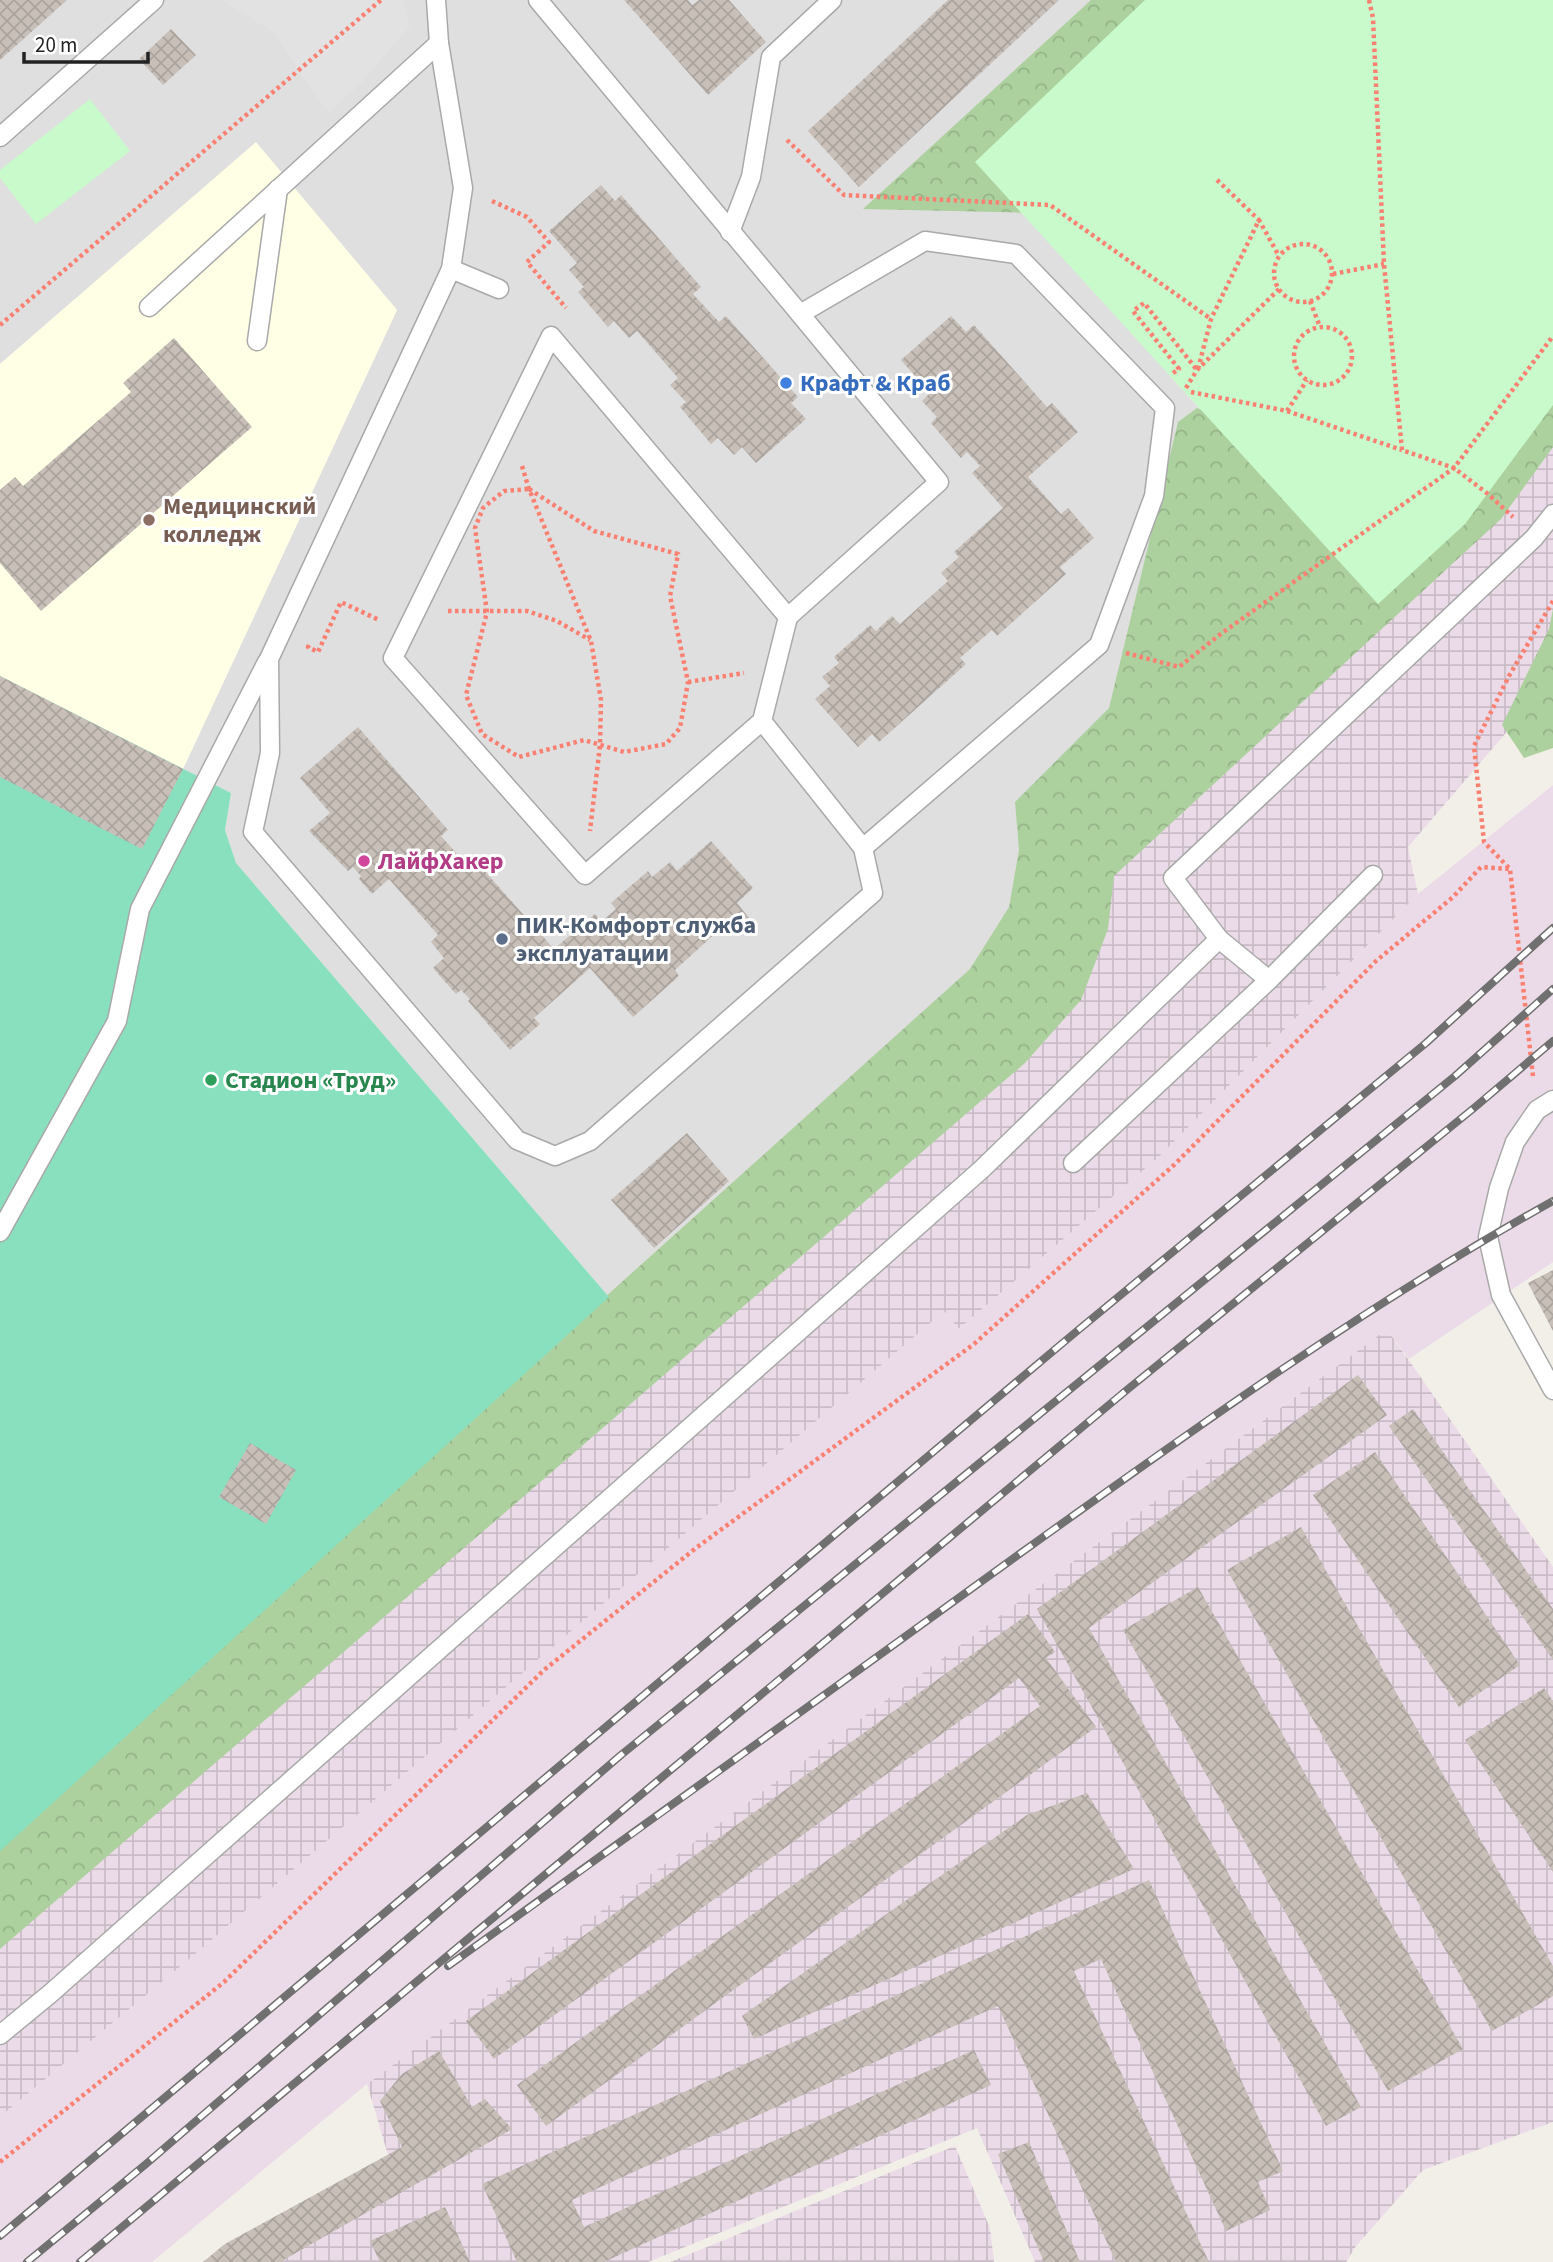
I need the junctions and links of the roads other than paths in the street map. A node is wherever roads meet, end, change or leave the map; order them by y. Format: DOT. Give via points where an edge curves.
graph roads {
  1 [pos="154,0"];
  2 [pos="436,0"];
  3 [pos="538,0"];
  4 [pos="832,0"];
  5 [pos="439,43"];
  6 [pos="0,137"];
  7 [pos="278,189"];
  8 [pos="730,232"];
  9 [pos="451,269"];
  10 [pos="499,289"];
  11 [pos="149,307"];
  12 [pos="800,314"];
  13 [pos="257,341"];
  14 [pos="1553,514"];
  15 [pos="788,617"];
  16 [pos="269,659"];
  17 [pos="762,721"];
  18 [pos="863,848"];
  19 [pos="1373,875"];
  20 [pos="1219,939"];
  21 [pos="1269,980"];
  22 [pos="1553,1100"];
  23 [pos="1073,1163"];
  24 [pos="0,1232"];
  25 [pos="1553,1390"];
  26 [pos="0,2035"];
  1 -- 6 [label="lane"];
  2 -- 5 [label="lane"];
  3 -- 8 [label="lane"];
  4 -- 8 [label="lane" via="771,57 751,177"];
  5 -- 7 [label="lane"];
  5 -- 9 [label="lane" via="463,188"];
  7 -- 11 [label="lane"];
  7 -- 13 [label="lane"];
  8 -- 12 [label="lane"];
  9 -- 10 [label="lane"];
  9 -- 16 [label="lane"];
  12 -- 15 [label="lane" via="939,482"];
  12 -- 18 [label="lane" via="925,241 1016,254 1165,408 1154,496 1099,645"];
  14 -- 20 [label="lane" via="1534,538 1173,878"];
  15 -- 17 [label="lane"];
  15 -- 17 [label="lane" via="551,336 393,658 585,875"];
  16 -- 18 [label="lane" via="270,753 253,832 517,1140 555,1156 590,1141 873,894"];
  16 -- 24 [label="lane" via="140,909 117,1021"];
  17 -- 18 [label="lane"];
  19 -- 21 [label="lane"];
  20 -- 21 [label="lane"];
  20 -- 26 [label="lane" via="982,1169"];
  21 -- 23 [label="lane"];
  22 -- 25 [label="lane" via="1537,1110 1515,1142 1488,1237 1501,1295"];
}
